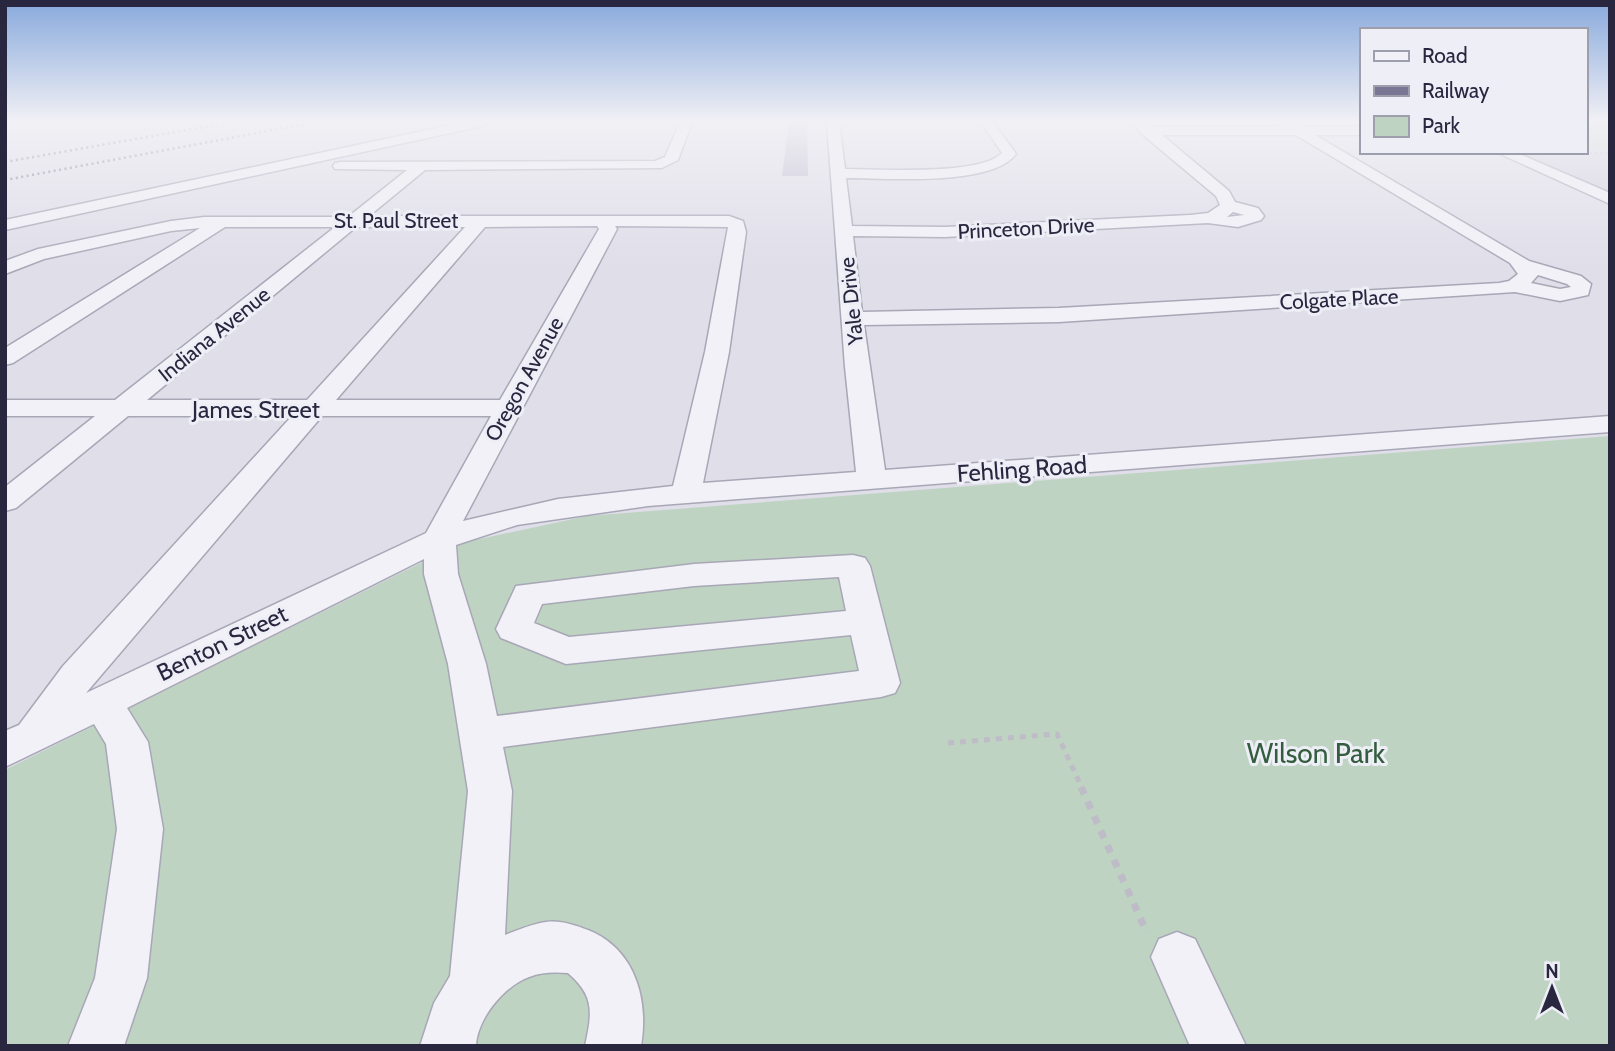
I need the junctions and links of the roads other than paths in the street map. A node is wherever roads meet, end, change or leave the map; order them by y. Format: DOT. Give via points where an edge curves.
graph roads {
  1 [pos="254,171"];
  2 [pos="415,171"];
  3 [pos="941,171"];
  4 [pos="1196,171"];
  5 [pos="1364,171"];
  6 [pos="1546,171"];
  7 [pos="838,174"];
  8 [pos="1610,199"];
  9 [pos="1229,205"];
  10 [pos="1208,218"];
  11 [pos="356,220"];
  12 [pos="481,220"];
  13 [pos="222,222"];
  14 [pos="603,223"];
  15 [pos="5,225"];
  16 [pos="844,231"];
  17 [pos="1524,265"];
  18 [pos="5,268"];
  19 [pos="1514,286"];
  20 [pos="852,319"];
  21 [pos="5,358"];
  22 [pos="5,408"];
  23 [pos="508,408"];
  24 [pos="120,409"];
  25 [pos="314,410"];
  26 [pos="1610,424"];
  27 [pos="872,480"];
  28 [pos="686,494"];
  29 [pos="5,502"];
  30 [pos="439,539"];
  31 [pos="866,621"];
  32 [pos="101,702"];
  33 [pos="480,734"];
  34 [pos="19,743"];
  35 [pos="1163,948"];
  36 [pos="476,985"];
  37 [pos="96,1046"];
  38 [pos="448,1046"];
  39 [pos="613,1046"];
  40 [pos="1218,1046"];
  1 -- 15 [label="street"];
  2 -- 11 [label="street, Indiana Avenue"];
  3 -- 7 [label="street"];
  4 -- 9 [label="street, Princeton Drive"];
  5 -- 17 [label="street"];
  6 -- 8 [label="street"];
  7 -- 16 [label="street, Yale Drive"];
  9 -- 10 [label="street, Princeton Drive" via="1226,211"];
  9 -- 10 [label="street, Princeton Drive" via="1255,216 1234,223"];
  10 -- 16 [label="street, Princeton Drive" via="944,232"];
  11 -- 12 [label="street, St. Paul Street"];
  11 -- 13 [label="street, St. Paul Street"];
  11 -- 24 [label="street, Indiana Avenue"];
  12 -- 14 [label="street, St. Paul Street"];
  12 -- 25 [label="street"];
  13 -- 18 [label="street, St. Paul Street" via="188,223 32,257"];
  13 -- 21 [label="street"];
  14 -- 23 [label="street, Oregon Avenue" via="608,229"];
  14 -- 28 [label="street, St. Paul Street" via="717,220 737,225 717,352"];
  16 -- 20 [label="street, Yale Drive"];
  17 -- 19 [label="street" via="1528,276"];
  17 -- 19 [label="street, Colgate Place" via="1574,279 1581,284 1581,291 1560,295"];
  19 -- 20 [label="street, Colgate Place" via="1059,315"];
  20 -- 27 [label="street, Yale Drive"];
  22 -- 24 [label="street, James Street"];
  23 -- 25 [label="street, James Street"];
  23 -- 30 [label="street, Oregon Avenue"];
  24 -- 25 [label="street, James Street"];
  24 -- 29 [label="street, Indiana Avenue"];
  25 -- 34 [label="street"];
  26 -- 27 [label="street, Fehling Road"];
  27 -- 28 [label="street, Fehling Road"];
  28 -- 30 [label="street, Fehling Road" via="519,514"];
  30 -- 32 [label="street, Benton Street"];
  30 -- 33 [label="street" via="441,574 467,664"];
  31 -- 31 [label="street" via="853,566 694,575 528,594 514,629 566,652"];
  31 -- 33 [label="street" via="881,683"];
  32 -- 34 [label="street, Benton Street"];
  32 -- 37 [label="street" via="127,742 140,829 121,978"];
  33 -- 36 [label="street" via="490,791"];
  35 -- 40 [label="street"];
  36 -- 38 [label="street" via="458,1011"];
  36 -- 39 [label="street" via="498,965 524,952 574,950 595,960 610,978 619,1001"];
}
